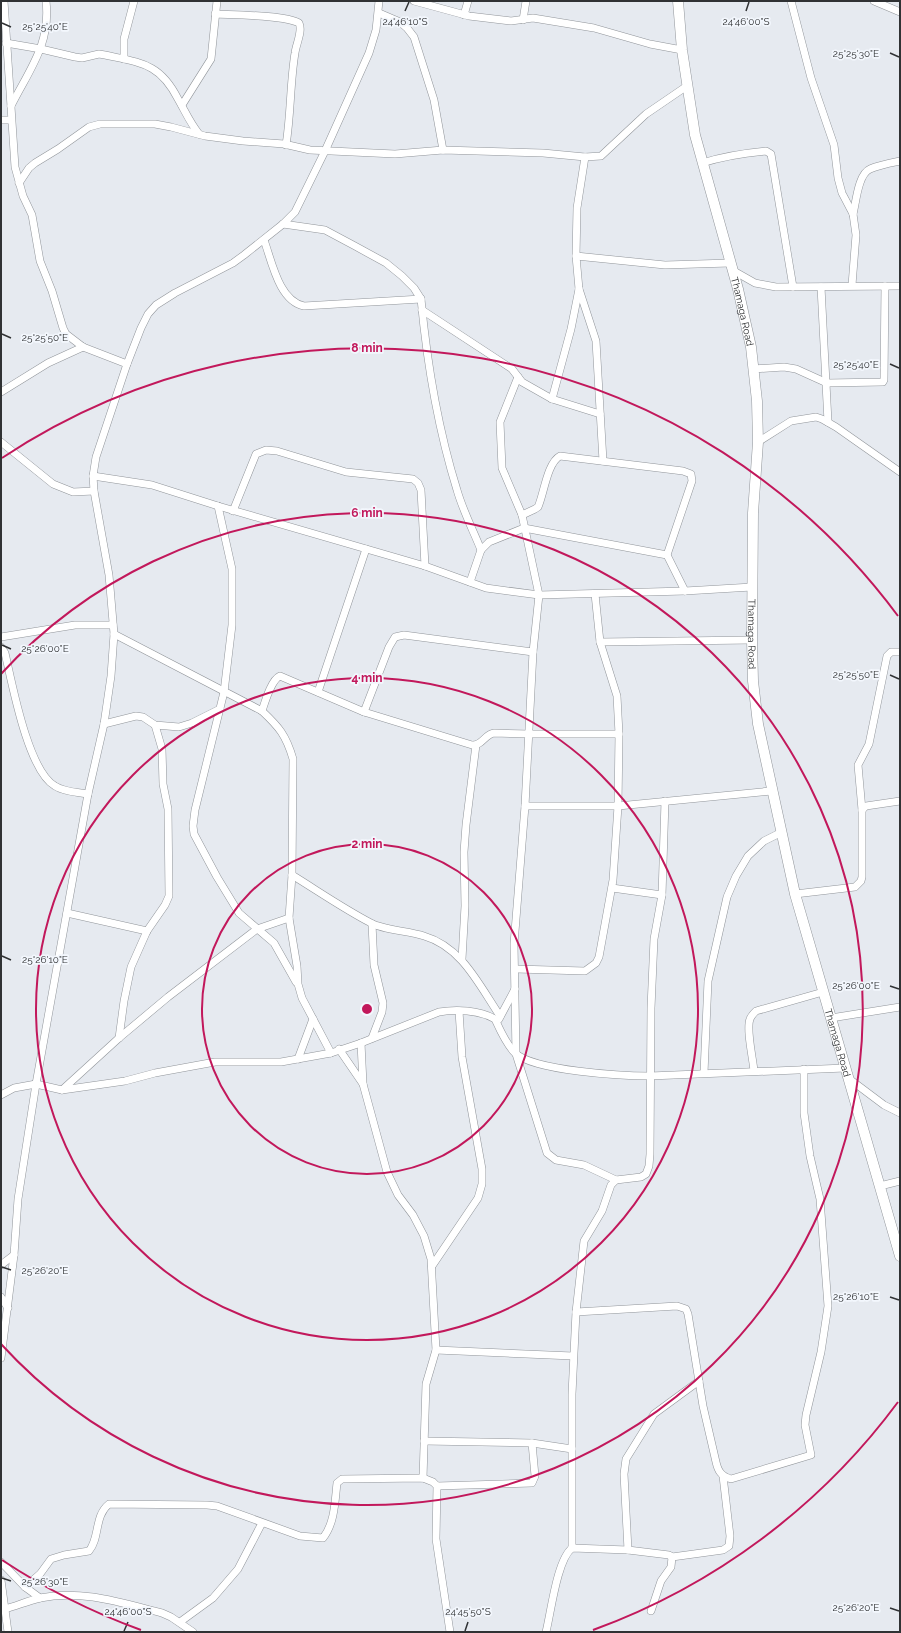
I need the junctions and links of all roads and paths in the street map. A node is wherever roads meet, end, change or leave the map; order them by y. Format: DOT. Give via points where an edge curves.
graph roads {
  1 [pos="4,1"];
  2 [pos="46,1"];
  3 [pos="134,1"];
  4 [pos="217,1"];
  5 [pos="379,1"];
  6 [pos="414,1"];
  7 [pos="468,1"];
  8 [pos="526,1"];
  9 [pos="678,1"];
  10 [pos="791,1"];
  11 [pos="874,1"];
  12 [pos="379,12"];
  13 [pos="900,12"];
  14 [pos="215,14"];
  15 [pos="464,15"];
  16 [pos="523,20"];
  17 [pos="6,43"];
  18 [pos="41,49"];
  19 [pos="682,50"];
  20 [pos="124,59"];
  21 [pos="687,86"];
  22 [pos="182,105"];
  23 [pos="10,108"];
  24 [pos="1,120"];
  25 [pos="10,120"];
  26 [pos="198,134"];
  27 [pos="286,145"];
  28 [pos="442,150"];
  29 [pos="325,151"];
  30 [pos="585,157"];
  31 [pos="900,161"];
  32 [pos="702,163"];
  33 [pos="19,183"];
  34 [pos="853,214"];
  35 [pos="283,224"];
  36 [pos="264,240"];
  37 [pos="576,256"];
  38 [pos="731,266"];
  39 [pos="852,285"];
  40 [pos="885,286"];
  41 [pos="900,286"];
  42 [pos="793,287"];
  43 [pos="821,287"];
  44 [pos="579,289"];
  45 [pos="421,299"];
  46 [pos="422,310"];
  47 [pos="83,347"];
  48 [pos="127,364"];
  49 [pos="753,369"];
  50 [pos="518,377"];
  51 [pos="827,382"];
  52 [pos="1,392"];
  53 [pos="552,399"];
  54 [pos="600,414"];
  55 [pos="828,422"];
  56 [pos="1,442"];
  57 [pos="758,442"];
  58 [pos="603,461"];
  59 [pos="900,472"];
  60 [pos="93,476"];
  61 [pos="94,492"];
  62 [pos="218,506"];
  63 [pos="233,511"];
  64 [pos="522,515"];
  65 [pos="524,528"];
  66 [pos="366,549"];
  67 [pos="481,550"];
  68 [pos="667,555"];
  69 [pos="425,566"];
  70 [pos="470,582"];
  71 [pos="752,587"];
  72 [pos="685,591"];
  73 [pos="595,594"];
  74 [pos="539,595"];
  75 [pos="113,625"];
  76 [pos="114,634"];
  77 [pos="1,637"];
  78 [pos="752,640"];
  79 [pos="600,642"];
  80 [pos="1,647"];
  81 [pos="533,652"];
  82 [pos="900,652"];
  83 [pos="224,692"];
  84 [pos="318,692"];
  85 [pos="220,709"];
  86 [pos="262,711"];
  87 [pos="364,712"];
  88 [pos="104,724"];
  89 [pos="155,725"];
  90 [pos="529,734"];
  91 [pos="619,734"];
  92 [pos="476,745"];
  93 [pos="771,791"];
  94 [pos="88,794"];
  95 [pos="665,801"];
  96 [pos="900,801"];
  97 [pos="525,806"];
  98 [pos="618,806"];
  99 [pos="862,810"];
  100 [pos="780,833"];
  101 [pos="292,875"];
  102 [pos="612,888"];
  103 [pos="795,894"];
  104 [pos="662,895"];
  105 [pos="67,913"];
  106 [pos="289,918"];
  107 [pos="372,924"];
  108 [pos="257,929"];
  109 [pos="147,931"];
  110 [pos="462,959"];
  111 [pos="516,968"];
  112 [pos="298,984"];
  113 [pos="515,989"];
  114 [pos="824,992"];
  115 [pos="900,1007"];
  116 [pos="459,1011"];
  117 [pos="831,1018"];
  118 [pos="499,1019"];
  119 [pos="313,1020"];
  120 [pos="119,1038"];
  121 [pos="372,1038"];
  122 [pos="361,1043"];
  123 [pos="339,1049"];
  124 [pos="331,1053"];
  125 [pos="516,1054"];
  126 [pos="298,1059"];
  127 [pos="804,1069"];
  128 [pos="754,1070"];
  129 [pos="847,1073"];
  130 [pos="704,1074"];
  131 [pos="650,1076"];
  132 [pos="36,1084"];
  133 [pos="363,1084"];
  134 [pos="62,1090"];
  135 [pos="1,1095"];
  136 [pos="900,1113"];
  137 [pos="616,1180"];
  138 [pos="900,1181"];
  139 [pos="880,1186"];
  140 [pos="14,1255"];
  141 [pos="900,1256"];
  142 [pos="1,1266"];
  143 [pos="432,1266"];
  144 [pos="1,1297"];
  145 [pos="8,1308"];
  146 [pos="576,1312"];
  147 [pos="436,1350"];
  148 [pos="573,1356"];
  149 [pos="1,1358"];
  150 [pos="699,1381"];
  151 [pos="424,1441"];
  152 [pos="532,1443"];
  153 [pos="572,1449"];
  154 [pos="723,1476"];
  155 [pos="424,1478"];
  156 [pos="437,1486"];
  157 [pos="262,1523"];
  158 [pos="572,1548"];
  159 [pos="628,1550"];
  160 [pos="672,1557"];
  161 [pos="1,1562"];
  162 [pos="1,1580"];
  163 [pos="25,1587"];
  164 [pos="40,1598"];
  165 [pos="3,1609"];
  166 [pos="651,1611"];
  167 [pos="180,1622"];
  168 [pos="8,1632"];
  169 [pos="193,1632"];
  170 [pos="450,1632"];
  171 [pos="546,1632"];
  1 -- 17 [label="street"];
  2 -- 18 [label="street" via="47,25"];
  3 -- 20 [label="street" via="124,39"];
  4 -- 14 [label="street"];
  5 -- 12 [label="street"];
  6 -- 15 [label="street"];
  7 -- 15 [label="street"];
  8 -- 16 [label="street"];
  9 -- 19 [label="main road, Thamaga Road"];
  10 -- 34 [label="street" via="811,78 834,145 842,193"];
  11 -- 13 [label="street"];
  12 -- 28 [label="street" via="400,22 414,37 434,100"];
  12 -- 29 [label="street" via="369,53"];
  14 -- 22 [label="street" via="211,59"];
  14 -- 27 [label="street" via="299,23 301,29 294,56"];
  15 -- 16 [label="street" via="511,21"];
  16 -- 19 [label="street" via="533,18 594,28"];
  17 -- 18 [label="street"];
  17 -- 23 [label="street"];
  18 -- 20 [label="street" via="82,58 99,54"];
  18 -- 23 [label="street"];
  19 -- 21 [label="main road, Thamaga Road"];
  20 -- 22 [label="street" via="157,70"];
  21 -- 30 [label="street" via="646,114 601,156"];
  21 -- 32 [label="main road, Thamaga Road"];
  22 -- 26 [label="street"];
  23 -- 25 [label="street"];
  24 -- 25 [label="street"];
  25 -- 33 [label="street"];
  26 -- 27 [label="street"];
  26 -- 33 [label="street" via="155,124 95,124 35,163"];
  27 -- 29 [label="street"];
  28 -- 29 [label="street" via="394,154"];
  28 -- 30 [label="street" via="557,153"];
  29 -- 35 [label="street" via="295,212"];
  30 -- 37 [label="street" via="577,208"];
  31 -- 34 [label="street" via="870,168 865,172 861,177"];
  32 -- 38 [label="main road, Thamaga Road"];
  32 -- 42 [label="street" via="742,153 766,151 771,154"];
  33 -- 47 [label="street" via="32,215 40,261 52,291 62,328 72,340"];
  34 -- 39 [label="street" via="856,235"];
  35 -- 36 [label="street"];
  35 -- 45 [label="street" via="320,228 349,242 386,263 414,288"];
  36 -- 45 [label="street" via="281,286 286,295 298,305"];
  36 -- 48 [label="street" via="233,263 156,305 145,320"];
  37 -- 38 [label="street" via="665,265"];
  37 -- 44 [label="street"];
  38 -- 42 [label="street" via="755,283"];
  38 -- 49 [label="main road, Thamaga Road" via="749,340"];
  39 -- 40 [label="street"];
  39 -- 43 [label="street"];
  40 -- 41 [label="street"];
  40 -- 51 [label="street" via="884,380 881,383"];
  42 -- 43 [label="street"];
  43 -- 51 [label="street"];
  44 -- 53 [label="street"];
  44 -- 54 [label="street" via="596,341"];
  45 -- 46 [label="street"];
  46 -- 50 [label="street" via="512,369"];
  46 -- 67 [label="street" via="441,426 457,491"];
  47 -- 48 [label="street"];
  47 -- 52 [label="street" via="48,363"];
  48 -- 60 [label="street" via="96,457"];
  49 -- 51 [label="street" via="796,369"];
  49 -- 57 [label="main road, Thamaga Road"];
  50 -- 53 [label="street" via="522,382"];
  50 -- 64 [label="street" via="499,427 503,473"];
  51 -- 55 [label="street"];
  53 -- 54 [label="street"];
  54 -- 58 [label="street"];
  55 -- 57 [label="street" via="816,417 791,421"];
  55 -- 59 [label="street"];
  56 -- 61 [label="street" via="53,484 73,492"];
  57 -- 71 [label="main road, Thamaga Road" via="753,513"];
  58 -- 64 [label="street" via="558,456 550,470 538,507"];
  58 -- 68 [label="street" via="691,474 692,480"];
  60 -- 61 [label="street"];
  60 -- 62 [label="street" via="148,484"];
  61 -- 75 [label="street" via="109,575"];
  62 -- 63 [label="street"];
  62 -- 83 [label="street" via="232,569 232,625"];
  63 -- 66 [label="street"];
  63 -- 69 [label="street" via="256,454 266,450 346,472 412,479 418,483 421,490"];
  64 -- 65 [label="street"];
  65 -- 67 [label="street" via="489,542"];
  65 -- 68 [label="street"];
  65 -- 74 [label="street"];
  66 -- 69 [label="street"];
  66 -- 84 [label="street"];
  67 -- 70 [label="street"];
  68 -- 72 [label="street"];
  69 -- 70 [label="street"];
  70 -- 74 [label="street" via="486,588"];
  71 -- 72 [label="street"];
  71 -- 78 [label="main road, Thamaga Road"];
  72 -- 73 [label="street"];
  73 -- 74 [label="street"];
  73 -- 79 [label="street"];
  74 -- 81 [label="street"];
  75 -- 76 [label="street"];
  75 -- 77 [label="street" via="75,625"];
  76 -- 83 [label="street"];
  76 -- 88 [label="street"];
  78 -- 79 [label="street"];
  78 -- 93 [label="main road, Thamaga Road" via="758,724"];
  79 -- 91 [label="street" via="617,696"];
  80 -- 94 [label="street" via="5,653 24,729 38,765 54,786 62,790"];
  81 -- 87 [label="street" via="395,637"];
  81 -- 90 [label="street"];
  82 -- 99 [label="street" via="891,652 887,656 869,744 858,765"];
  83 -- 85 [label="street"];
  83 -- 86 [label="street"];
  84 -- 86 [label="street" via="277,677"];
  84 -- 87 [label="street"];
  85 -- 89 [label="street" via="186,725"];
  85 -- 108 [label="street" via="195,810 194,834 239,913"];
  86 -- 101 [label="street" via="278,726 293,759"];
  87 -- 92 [label="street"];
  88 -- 89 [label="street" via="136,716"];
  88 -- 94 [label="street"];
  89 -- 109 [label="street" via="162,749 168,809 170,896"];
  90 -- 91 [label="street"];
  90 -- 92 [label="street" via="489,733"];
  90 -- 97 [label="street"];
  91 -- 98 [label="street"];
  92 -- 110 [label="street" via="464,852 465,906"];
  93 -- 95 [label="street"];
  93 -- 100 [label="main road, Thamaga Road"];
  94 -- 105 [label="street"];
  95 -- 98 [label="street"];
  95 -- 104 [label="street"];
  96 -- 99 [label="street" via="866,806"];
  97 -- 98 [label="street"];
  97 -- 111 [label="street" via="514,944"];
  98 -- 102 [label="street"];
  99 -- 103 [label="street" via="861,882 855,887"];
  100 -- 103 [label="main road, Thamaga Road"];
  100 -- 130 [label="street" via="764,842 748,856 727,896 708,981"];
  101 -- 106 [label="street"];
  101 -- 107 [label="street"];
  102 -- 104 [label="street"];
  102 -- 111 [label="street" via="599,957 591,968 585,971"];
  103 -- 114 [label="main road, Thamaga Road"];
  104 -- 131 [label="street" via="654,939"];
  105 -- 109 [label="street"];
  105 -- 132 [label="street"];
  106 -- 108 [label="street"];
  106 -- 112 [label="street"];
  107 -- 110 [label="street" via="434,938"];
  107 -- 121 [label="street" via="375,970 383,1003"];
  108 -- 112 [label="street" via="274,943"];
  108 -- 120 [label="street"];
  109 -- 120 [label="street" via="131,967"];
  110 -- 118 [label="street" via="480,983"];
  111 -- 113 [label="street"];
  112 -- 119 [label="street"];
  113 -- 118 [label="street"];
  113 -- 125 [label="street"];
  114 -- 117 [label="main road, Thamaga Road"];
  114 -- 128 [label="street" via="756,1011 750,1019 749,1028"];
  115 -- 117 [label="street"];
  116 -- 118 [label="street"];
  116 -- 121 [label="street" via="439,1012"];
  116 -- 143 [label="street" via="462,1057 482,1169 482,1184 478,1198"];
  117 -- 129 [label="main road, Thamaga Road"];
  118 -- 125 [label="street" via="509,1046"];
  119 -- 124 [label="street"];
  119 -- 126 [label="street"];
  120 -- 134 [label="street"];
  121 -- 122 [label="street"];
  122 -- 123 [label="street"];
  122 -- 133 [label="street"];
  123 -- 124 [label="street"];
  123 -- 133 [label="street"];
  124 -- 126 [label="street"];
  125 -- 131 [label="street" via="550,1066 628,1076"];
  125 -- 137 [label="street" via="547,1153 556,1160 584,1165"];
  126 -- 134 [label="street" via="281,1062 215,1062 125,1081"];
  127 -- 128 [label="street"];
  127 -- 129 [label="street"];
  127 -- 154 [label="street" via="804,1114 820,1199 828,1306 821,1352 806,1416 805,1425 811,1455 731,1478"];
  128 -- 130 [label="street"];
  129 -- 136 [label="street" via="884,1104"];
  129 -- 139 [label="main road, Thamaga Road"];
  130 -- 131 [label="street"];
  131 -- 137 [label="street" via="649,1166 646,1174 641,1177"];
  132 -- 134 [label="street"];
  132 -- 135 [label="street" via="14,1088"];
  132 -- 140 [label="street" via="18,1199"];
  133 -- 143 [label="street" via="387,1172 424,1236"];
  137 -- 146 [label="street" via="611,1185 602,1211 584,1241"];
  138 -- 139 [label="street"];
  139 -- 141 [label="main road, Thamaga Road"];
  140 -- 142 [label="street"];
  140 -- 145 [label="street"];
  143 -- 147 [label="street"];
  144 -- 145 [label="street"];
  145 -- 149 [label="street"];
  146 -- 148 [label="street"];
  146 -- 150 [label="street" via="677,1306 686,1309"];
  147 -- 148 [label="street"];
  147 -- 151 [label="street" via="426,1384"];
  148 -- 153 [label="street"];
  150 -- 154 [label="street" via="718,1470"];
  150 -- 159 [label="street" via="654,1414 626,1459 624,1474"];
  151 -- 152 [label="street"];
  151 -- 155 [label="street"];
  152 -- 153 [label="street"];
  152 -- 156 [label="street" via="535,1476 532,1483"];
  153 -- 158 [label="street"];
  154 -- 160 [label="street" via="729,1546 723,1550"];
  155 -- 156 [label="street"];
  155 -- 157 [label="street" via="342,1479 337,1483 332,1516 323,1538 300,1536"];
  156 -- 170 [label="street" via="436,1539"];
  157 -- 163 [label="street" via="206,1504 108,1504 103,1511 89,1551 51,1559 40,1574"];
  157 -- 167 [label="street" via="234,1574 213,1598"];
  158 -- 159 [label="street"];
  158 -- 171 [label="street" via="564,1556"];
  159 -- 160 [label="street"];
  160 -- 166 [label="street" via="671,1567 661,1581"];
  161 -- 163 [label="street"];
  162 -- 165 [label="street"];
  163 -- 164 [label="street"];
  164 -- 165 [label="street"];
  164 -- 167 [label="street" via="100,1598 162,1613"];
  165 -- 168 [label="street"];
  167 -- 169 [label="street"];
}
